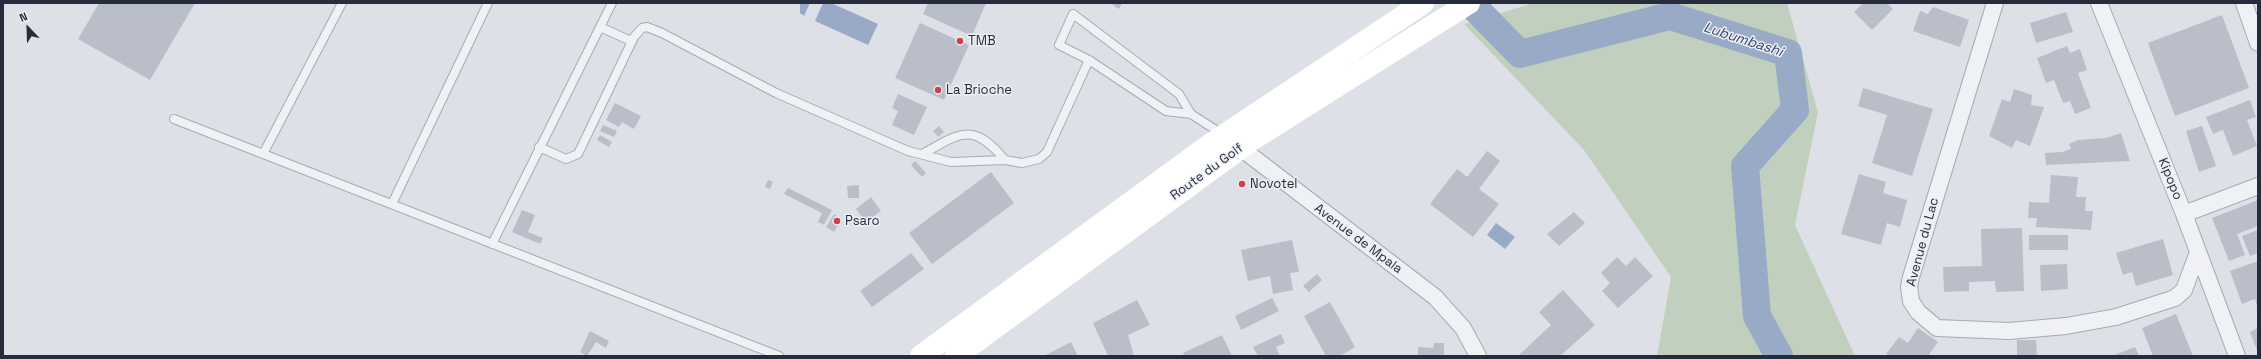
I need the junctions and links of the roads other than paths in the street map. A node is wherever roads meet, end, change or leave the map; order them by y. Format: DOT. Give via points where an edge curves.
graph roads {
  1 [pos="342,3"];
  2 [pos="488,3"];
  3 [pos="612,3"];
  4 [pos="1423,3"];
  5 [pos="1469,3"];
  6 [pos="1995,3"];
  7 [pos="2099,3"];
  8 [pos="2244,3"];
  9 [pos="600,26"];
  10 [pos="631,42"];
  11 [pos="2258,43"];
  12 [pos="1089,60"];
  13 [pos="1191,114"];
  14 [pos="174,119"];
  15 [pos="1232,142"];
  16 [pos="539,147"];
  17 [pos="263,154"];
  18 [pos="922,154"];
  19 [pos="1005,160"];
  20 [pos="2258,186"];
  21 [pos="392,204"];
  22 [pos="2184,214"];
  23 [pos="492,244"];
  24 [pos="2198,252"];
  25 [pos="779,356"];
  26 [pos="921,356"];
  27 [pos="956,356"];
  28 [pos="1478,356"];
  29 [pos="2237,356"];
  1 -- 17 [label="lane"];
  2 -- 21 [label="lane"];
  3 -- 9 [label="lane"];
  4 -- 15 [label="main road"];
  5 -- 15 [label="main road, Route du Golf"];
  6 -- 24 [label="street, Avenue du Lac" via="1910,277 1910,293 1918,312 1937,328 2009,331 2066,326 2116,316 2175,298 2184,290"];
  7 -- 22 [label="street, Kipopo"];
  8 -- 11 [label="street"];
  9 -- 10 [label="lane"];
  9 -- 16 [label="lane"];
  10 -- 16 [label="lane" via="578,154 566,159"];
  10 -- 18 [label="lane" via="637,32 647,27 776,92 908,151"];
  12 -- 13 [label="lane" via="1166,111"];
  12 -- 13 [label="lane" via="1059,45 1073,14 1179,94"];
  12 -- 19 [label="lane" via="1047,152 1031,162"];
  13 -- 15 [label="lane"];
  14 -- 17 [label="lane"];
  15 -- 26 [label="main road"];
  15 -- 27 [label="main road, Route du Golf"];
  15 -- 28 [label="street, Avenue de Mpala" via="1435,297 1463,328"];
  16 -- 23 [label="lane"];
  17 -- 21 [label="lane"];
  18 -- 19 [label="lane" via="951,162"];
  18 -- 19 [label="lane" via="967,133 986,141"];
  20 -- 22 [label="street"];
  21 -- 23 [label="lane"];
  22 -- 24 [label="street, Kipopo"];
  23 -- 25 [label="lane"];
  24 -- 29 [label="street, Kipopo"];
}
